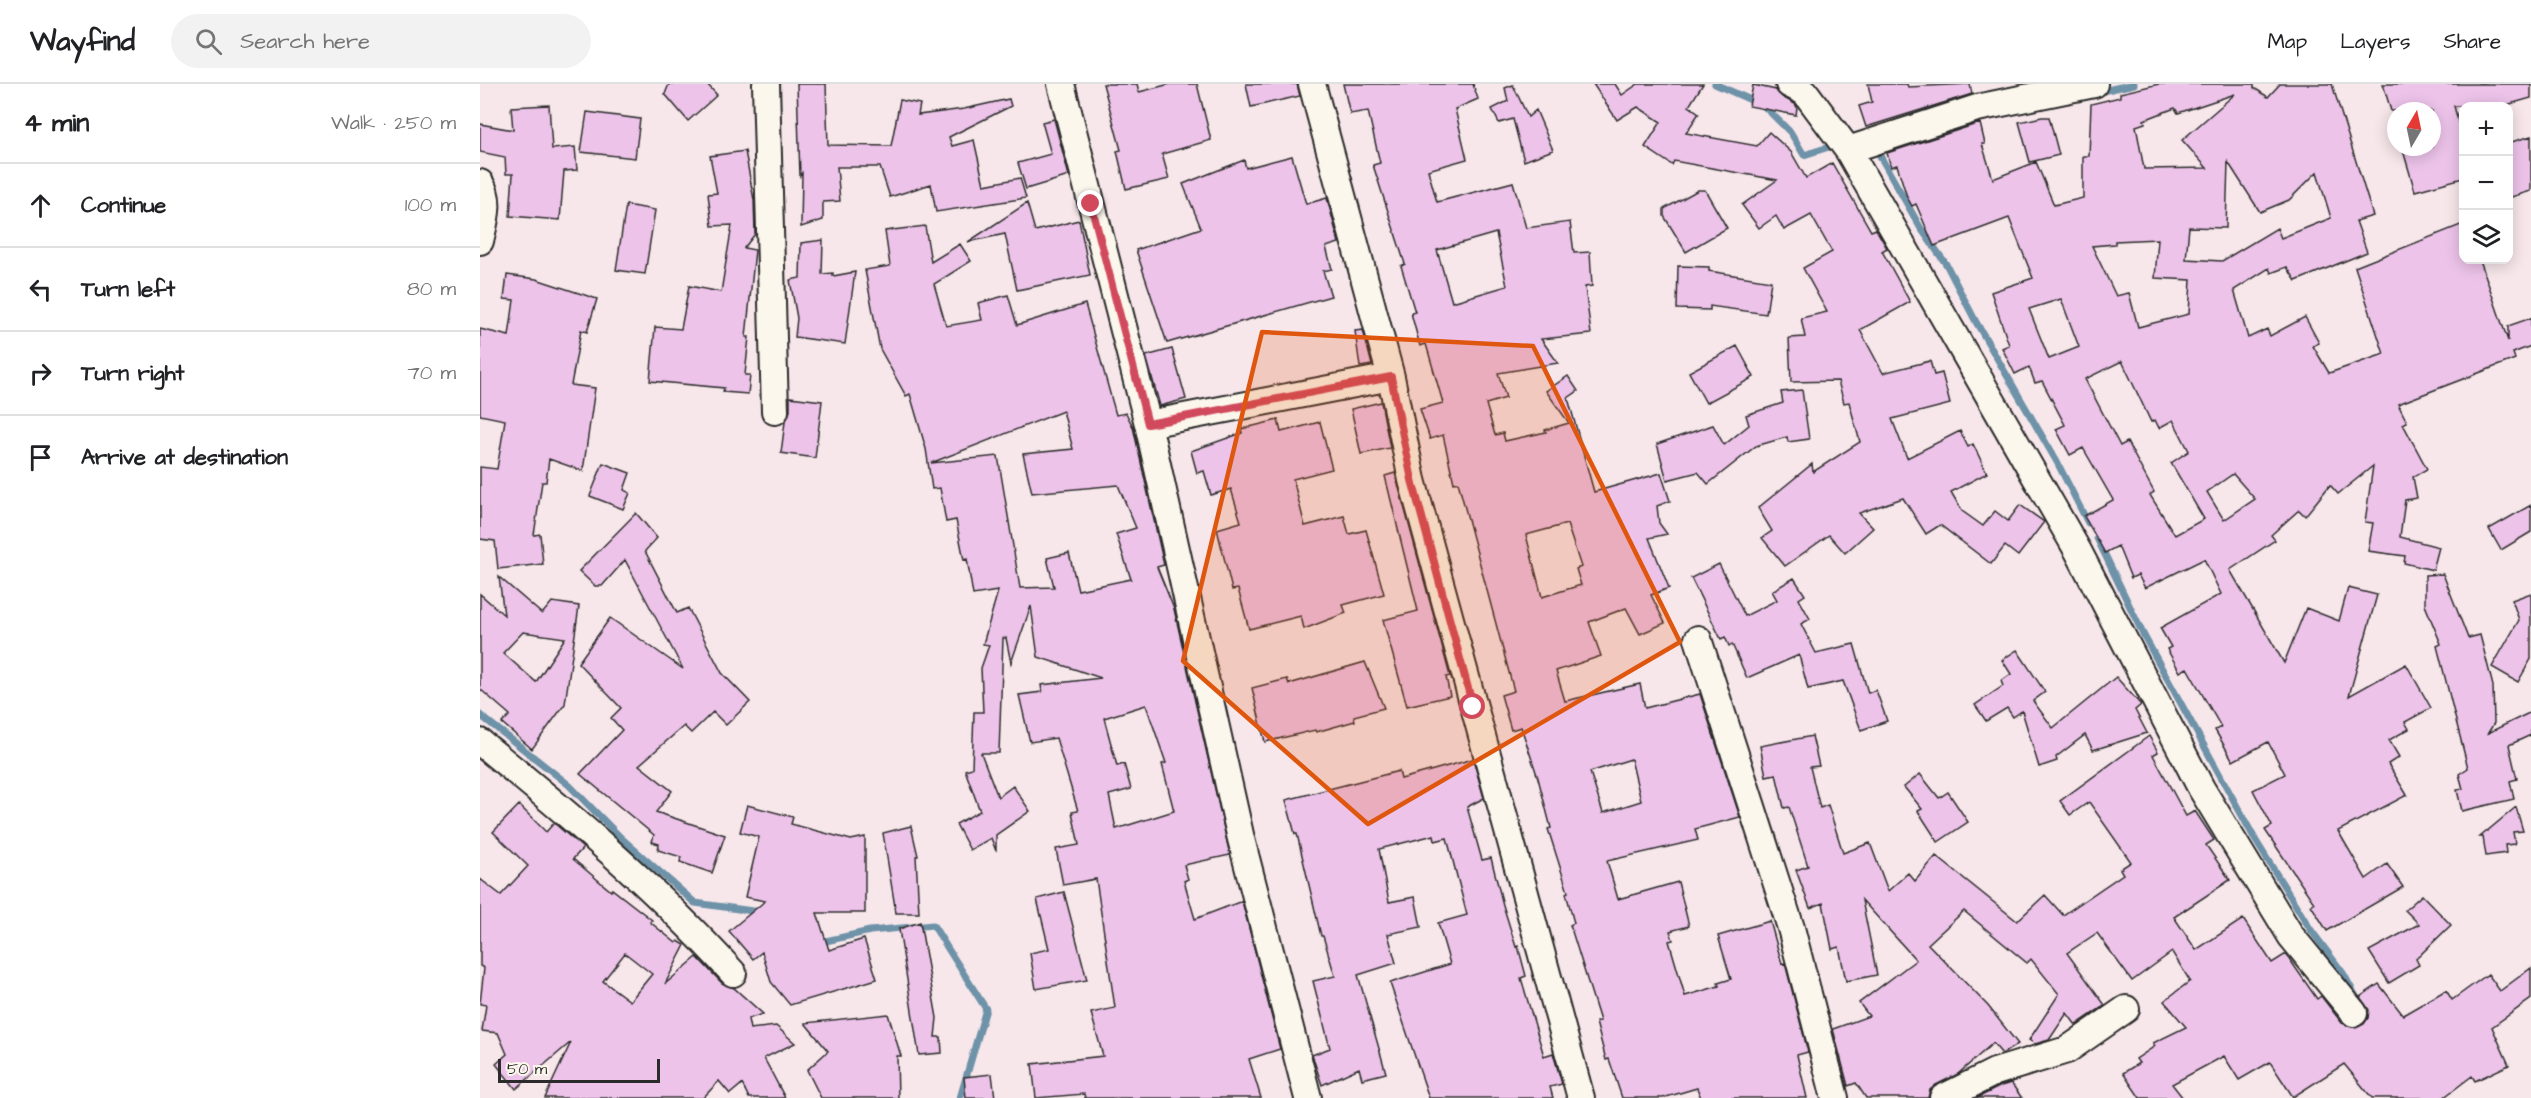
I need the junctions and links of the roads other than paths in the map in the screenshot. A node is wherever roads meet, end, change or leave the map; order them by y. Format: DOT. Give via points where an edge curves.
graph roads {
  1 [pos="766,84"];
  2 [pos="1060,84"];
  3 [pos="1312,84"];
  4 [pos="1788,84"];
  5 [pos="2094,84"];
  6 [pos="1848,150"];
  7 [pos="480,183"];
  8 [pos="480,241"];
  9 [pos="1391,377"];
  10 [pos="775,411"];
  11 [pos="1148,424"];
  12 [pos="1698,639"];
  13 [pos="480,742"];
  14 [pos="733,973"];
  15 [pos="2126,1009"];
  16 [pos="2354,1013"];
  17 [pos="1308,1098"];
  18 [pos="1581,1098"];
  19 [pos="1835,1098"];
  20 [pos="1942,1098"];
  1 -- 10 [label="street"];
  2 -- 11 [label="street"];
  3 -- 9 [label="street"];
  4 -- 6 [label="street" via="1805,92"];
  5 -- 6 [label="street" via="1977,108"];
  6 -- 16 [label="street" via="2078,551 2201,788 2291,936"];
  7 -- 8 [label="street" via="487,204"];
  9 -- 11 [label="street"];
  9 -- 18 [label="street" via="1415,491"];
  11 -- 17 [label="street" via="1241,839"];
  12 -- 19 [label="street" via="1791,928"];
  13 -- 14 [label="street" via="640,878"];
  15 -- 20 [label="street" via="2067,1050 1995,1072"];
}
